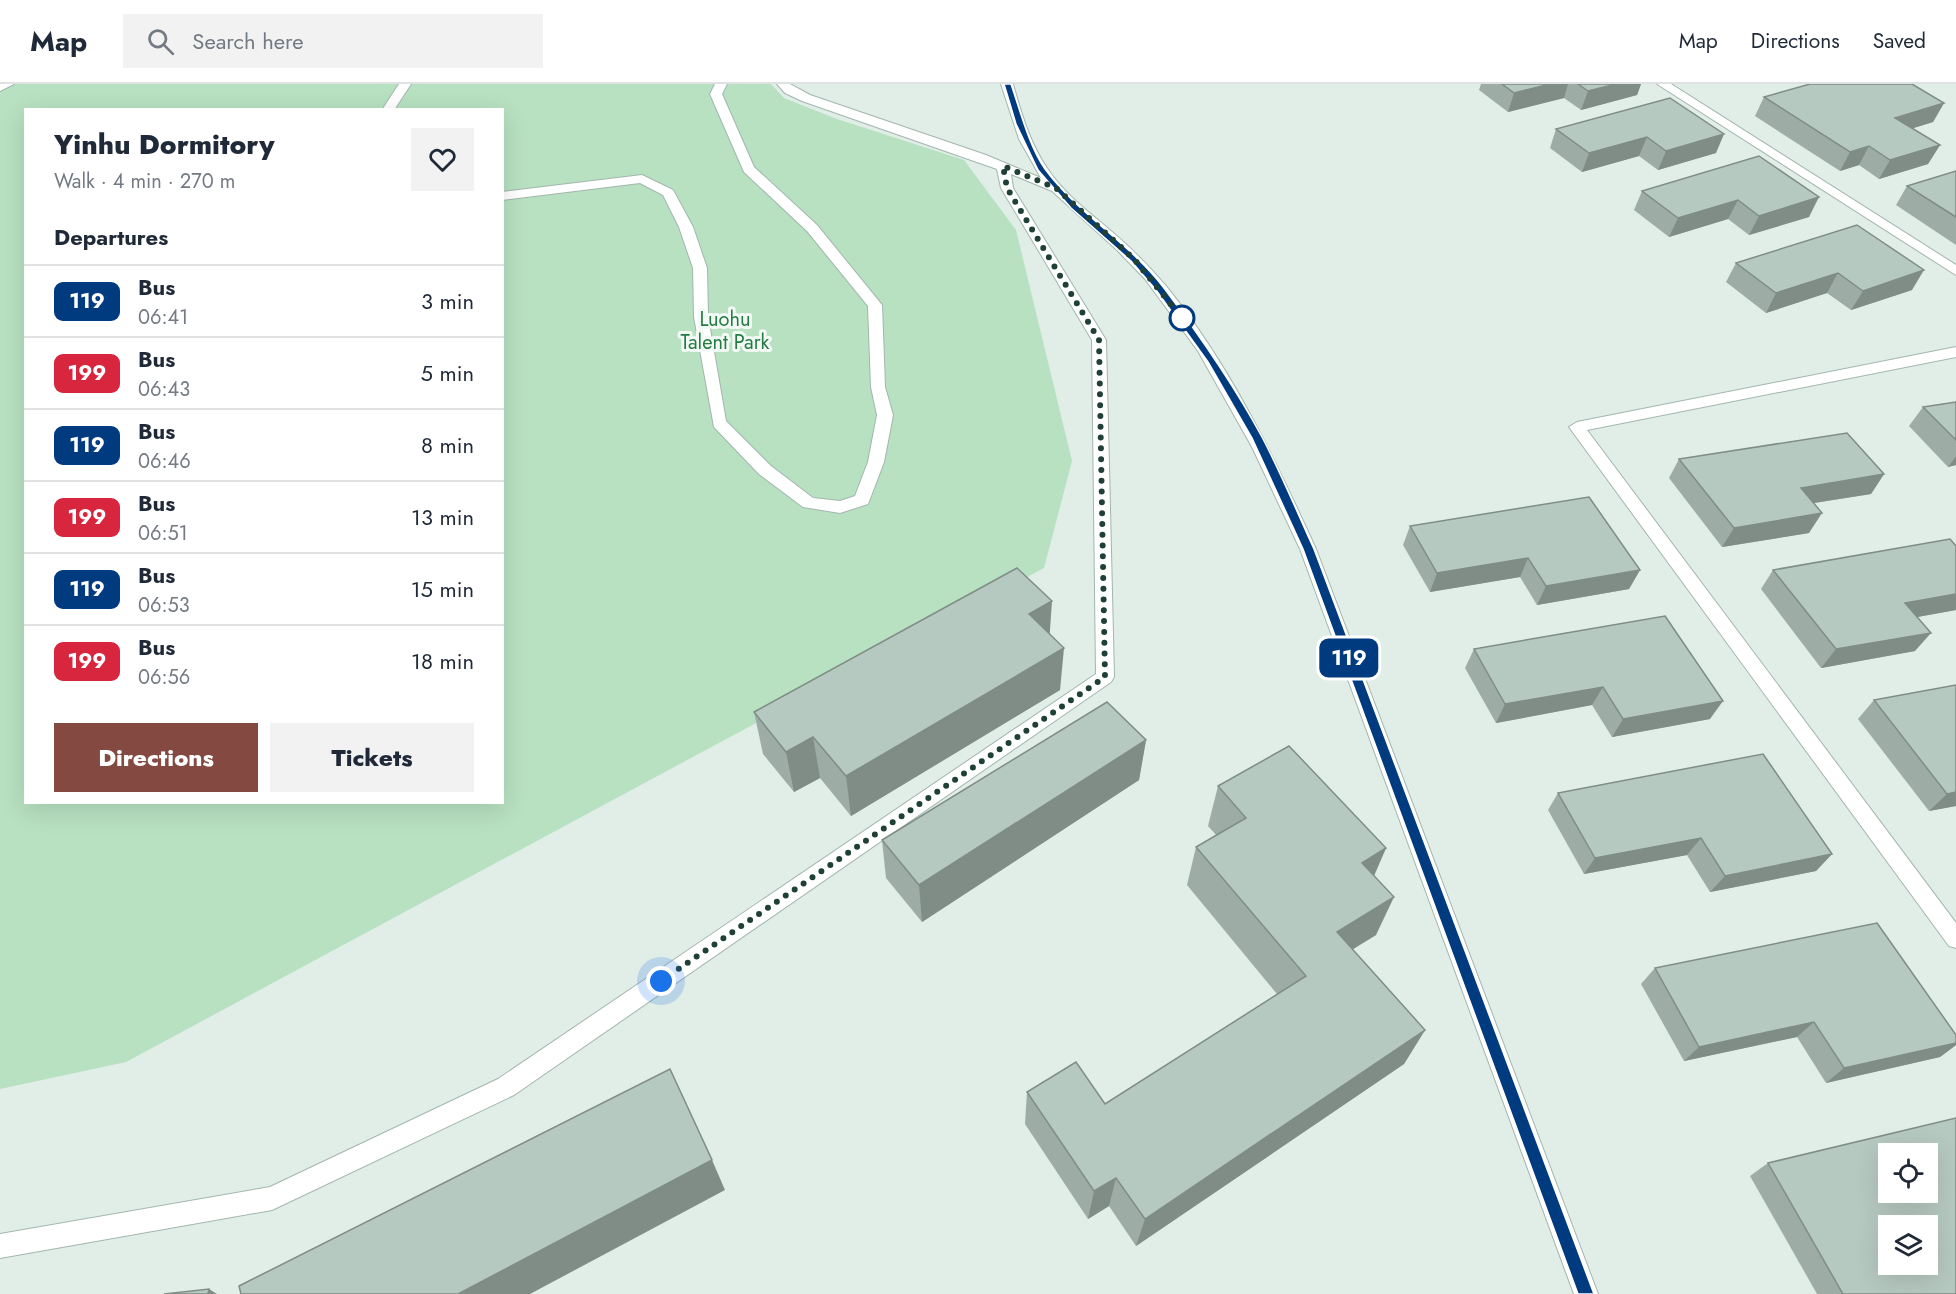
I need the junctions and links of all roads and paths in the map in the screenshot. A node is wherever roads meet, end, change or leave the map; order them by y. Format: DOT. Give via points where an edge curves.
graph roads {
  1 [pos="8,84"];
  2 [pos="405,84"];
  3 [pos="721,84"];
  4 [pos="783,84"];
  5 [pos="1008,84"];
  6 [pos="1663,84"];
  7 [pos="0,87"];
  8 [pos="389,108"];
  9 [pos="1003,166"];
  10 [pos="1056,188"];
  11 [pos="504,196"];
  12 [pos="1956,271"];
  13 [pos="1956,352"];
  14 [pos="1956,939"];
  15 [pos="0,1246"];
  16 [pos="1586,1294"];
  1 -- 7 [label="street"];
  2 -- 8 [label="street"];
  3 -- 11 [label="street" via="716,94 748,169 813,228 875,305 878,387 885,415 876,462 862,500 840,507 809,503 765,470 719,423 701,317 700,268 686,227 668,193 642,179"];
  4 -- 9 [label="street" via="806,98"];
  5 -- 10 [label="street" via="1029,145"];
  6 -- 12 [label="street"];
  9 -- 10 [label="street"];
  9 -- 15 [label="street" via="1007,188 1099,340 1105,677 506,1088 272,1198"];
  10 -- 16 [label="street" via="1160,288 1212,361 1257,438 1308,549"];
  13 -- 14 [label="street" via="1577,427"];
}
